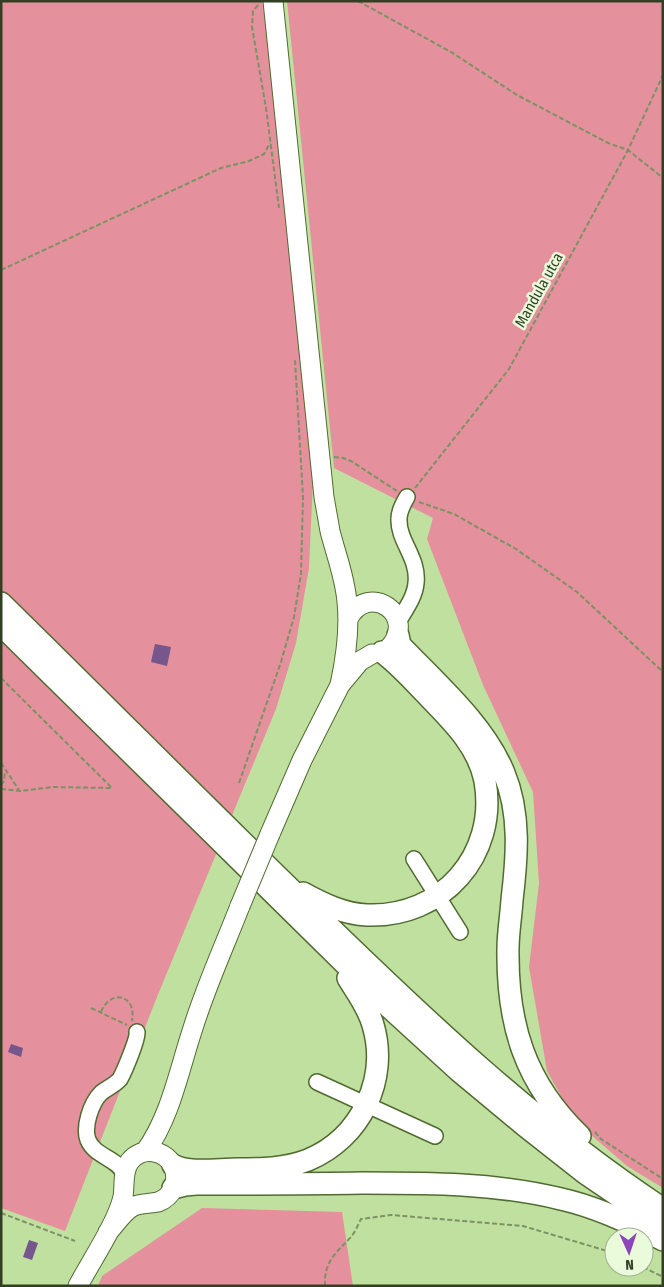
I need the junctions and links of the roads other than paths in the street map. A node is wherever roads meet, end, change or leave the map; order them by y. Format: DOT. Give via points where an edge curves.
graph roads {
  1 [pos="273,1"];
  2 [pos="407,497"];
  3 [pos="341,567"];
  4 [pos="371,602"];
  5 [pos="1,603"];
  6 [pos="396,622"];
  7 [pos="1,625"];
  8 [pos="348,627"];
  9 [pos="377,653"];
  10 [pos="340,685"];
  11 [pos="414,858"];
  12 [pos="283,881"];
  13 [pos="438,896"];
  14 [pos="460,932"];
  15 [pos="329,948"];
  16 [pos="137,1032"];
  17 [pos="317,1082"];
  18 [pos="367,1105"];
  19 [pos="166,1115"];
  20 [pos="435,1136"];
  21 [pos="170,1161"];
  22 [pos="131,1167"];
  23 [pos="626,1183"];
  24 [pos="173,1188"];
  25 [pos="146,1203"];
  26 [pos="663,1209"];
  27 [pos="663,1226"];
  28 [pos="108,1232"];
  29 [pos="663,1240"];
  30 [pos="78,1286"];
  1 -- 3 [label="main road" via="324,497"];
  2 -- 6 [label="lane" via="400,512 399,529 415,563 416,585"];
  3 -- 4 [label="main road" via="356,589"];
  3 -- 8 [label="main road"];
  4 -- 6 [label="main road" via="382,603"];
  4 -- 8 [label="main road" via="357,607"];
  5 -- 12 [label="highway"];
  6 -- 9 [label="main road" via="394,642"];
  6 -- 23 [label="highway" via="400,645 470,719 490,745 505,774 514,807 517,838 508,947 512,1012 519,1043 549,1101 566,1123"];
  7 -- 15 [label="highway"];
  8 -- 9 [label="main road" via="357,648"];
  8 -- 10 [label="main road"];
  9 -- 10 [label="main road" via="360,661"];
  9 -- 13 [label="highway" via="397,664 450,719 466,739 484,780 487,806 475,855 462,874"];
  10 -- 19 [label="main road, bridge" via="302,760 211,976"];
  11 -- 13 [label="lane"];
  12 -- 13 [label="highway" via="321,903 366,915 402,912"];
  12 -- 23 [label="highway" via="406,1002 480,1069"];
  13 -- 14 [label="lane"];
  15 -- 18 [label="highway" via="373,1024 378,1062"];
  15 -- 27 [label="highway" via="390,1008 490,1097 585,1172"];
  16 -- 22 [label="lane" via="119,1079 98,1098 89,1117 88,1141 94,1149 120,1166"];
  17 -- 18 [label="lane"];
  18 -- 20 [label="lane"];
  18 -- 21 [label="highway" via="352,1128 337,1142 308,1160 268,1168 195,1170 180,1169"];
  19 -- 21 [label="main road" via="164,1137"];
  19 -- 22 [label="main road" via="156,1137"];
  21 -- 22 [label="main road" via="152,1152"];
  21 -- 24 [label="main road" via="176,1180"];
  22 -- 25 [label="main road" via="131,1195"];
  22 -- 28 [label="main road" via="122,1200"];
  23 -- 26 [label="highway"];
  24 -- 25 [label="main road" via="162,1200"];
  24 -- 29 [label="highway" via="206,1184 478,1185 563,1199 610,1215"];
  25 -- 28 [label="main road" via="131,1208"];
  28 -- 30 [label="main road"];
}
